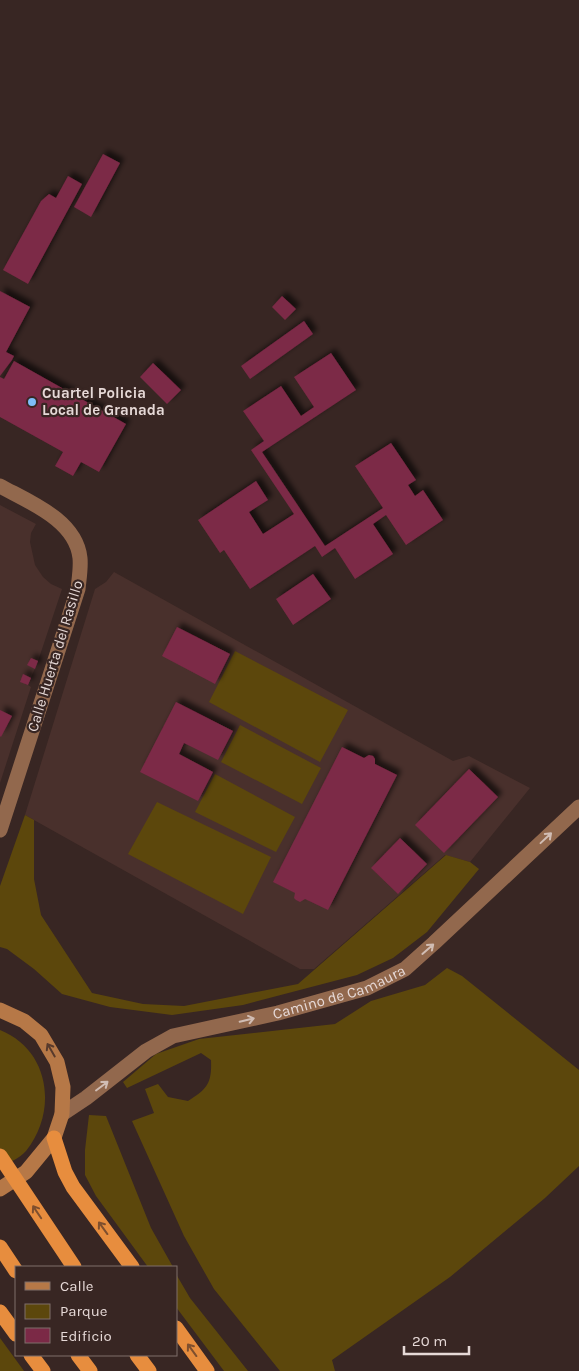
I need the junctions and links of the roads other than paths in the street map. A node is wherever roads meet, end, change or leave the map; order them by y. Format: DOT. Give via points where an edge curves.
graph roads {
  1 [pos="0,486"];
  2 [pos="579,807"];
  3 [pos="0,830"];
  4 [pos="0,1010"];
  5 [pos="62,1114"];
  6 [pos="54,1138"];
  7 [pos="0,1156"];
  8 [pos="0,1189"];
  9 [pos="0,1247"];
  10 [pos="73,1266"];
  11 [pos="131,1266"];
  12 [pos="15,1270"];
  13 [pos="0,1312"];
  14 [pos="178,1331"];
  15 [pos="15,1333"];
  16 [pos="32,1356"];
  17 [pos="79,1356"];
  18 [pos="138,1356"];
  19 [pos="43,1371"];
  20 [pos="90,1371"];
  21 [pos="148,1371"];
  22 [pos="207,1371"];
  1 -- 3 [label="street, Calle Huerta del Rasillo" via="57,519 75,542 80,557 78,589"];
  5 -- 2 [label="street, Camino de Camaura, one-way" via="146,1051 173,1036 278,1013 367,988 404,969"];
  5 -- 4 [label="main road, one-way" via="63,1088 50,1047 24,1021"];
  5 -- 6 [label="main road"];
  6 -- 8 [label="main road" via="26,1172"];
  11 -- 6 [label="highway, one-way" via="73,1188"];
  10 -- 7 [label="highway, one-way"];
  9 -- 12 [label="highway"];
  13 -- 15 [label="highway"];
  22 -- 14 [label="highway, one-way"];
  16 -- 19 [label="highway"];
  17 -- 20 [label="highway"];
  18 -- 21 [label="highway"];
}
